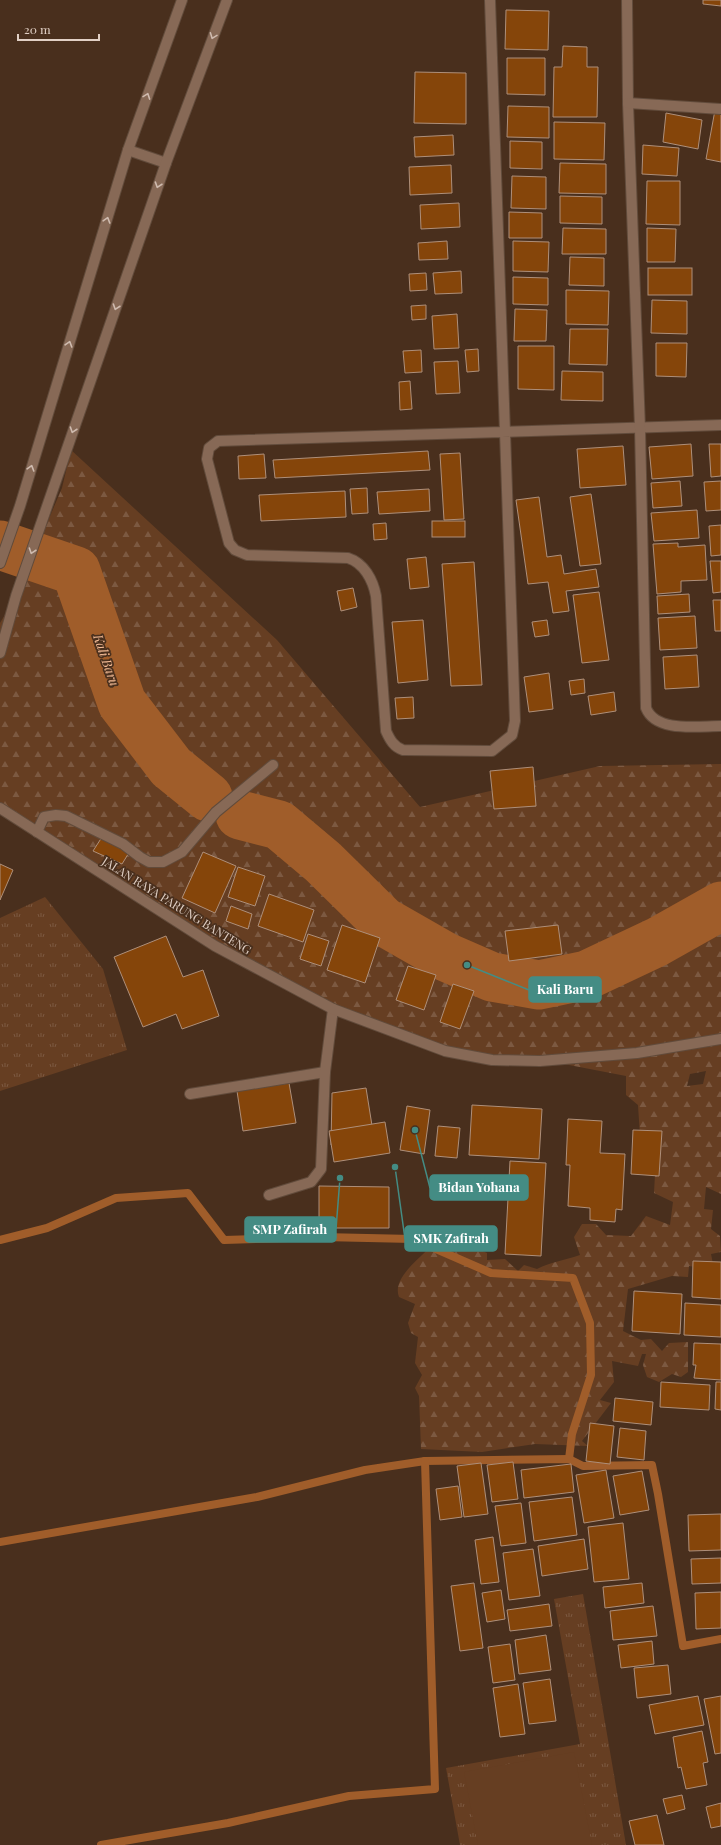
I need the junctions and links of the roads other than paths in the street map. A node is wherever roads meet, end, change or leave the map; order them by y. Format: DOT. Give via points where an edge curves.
graph roads {
  1 [pos="182,0"];
  2 [pos="227,0"];
  3 [pos="490,0"];
  4 [pos="627,0"];
  5 [pos="628,103"];
  6 [pos="721,109"];
  7 [pos="128,150"];
  8 [pos="166,163"];
  9 [pos="721,425"];
  10 [pos="640,428"];
  11 [pos="506,431"];
  12 [pos="0,563"];
  13 [pos="0,653"];
  14 [pos="721,726"];
  15 [pos="272,765"];
  16 [pos="0,808"];
  17 [pos="37,832"];
  18 [pos="333,1009"];
  19 [pos="721,1039"];
  20 [pos="325,1072"];
  21 [pos="190,1094"];
  22 [pos="269,1195"];
  7 -- 1 [label="street, one-way"];
  2 -- 8 [label="street, one-way"];
  3 -- 11 [label="street"];
  4 -- 5 [label="street"];
  5 -- 6 [label="street"];
  5 -- 10 [label="street"];
  7 -- 8 [label="street"];
  12 -- 7 [label="street, one-way" via="20,506"];
  8 -- 13 [label="street, one-way" via="16,596"];
  9 -- 10 [label="street"];
  10 -- 11 [label="street"];
  10 -- 14 [label="street" via="646,708 654,720 663,724"];
  11 -- 11 [label="street" via="514,730 507,741 492,751 403,750 392,743 386,731 376,596 365,570 348,558 247,555 235,550 226,537 208,451 218,441"];
  15 -- 17 [label="street" via="216,812 182,852 163,862 149,862 117,841 66,816 44,817"];
  16 -- 17 [label="street, JALAN RAYA PARUNG BANTENG"];
  17 -- 18 [label="street, JALAN RAYA PARUNG BANTENG" via="215,946"];
  18 -- 19 [label="street, JALAN RAYA PARUNG BANTENG" via="446,1051 492,1060 540,1060 637,1053"];
  18 -- 20 [label="street"];
  20 -- 21 [label="street"];
  20 -- 22 [label="street" via="321,1169 311,1182"];
}
